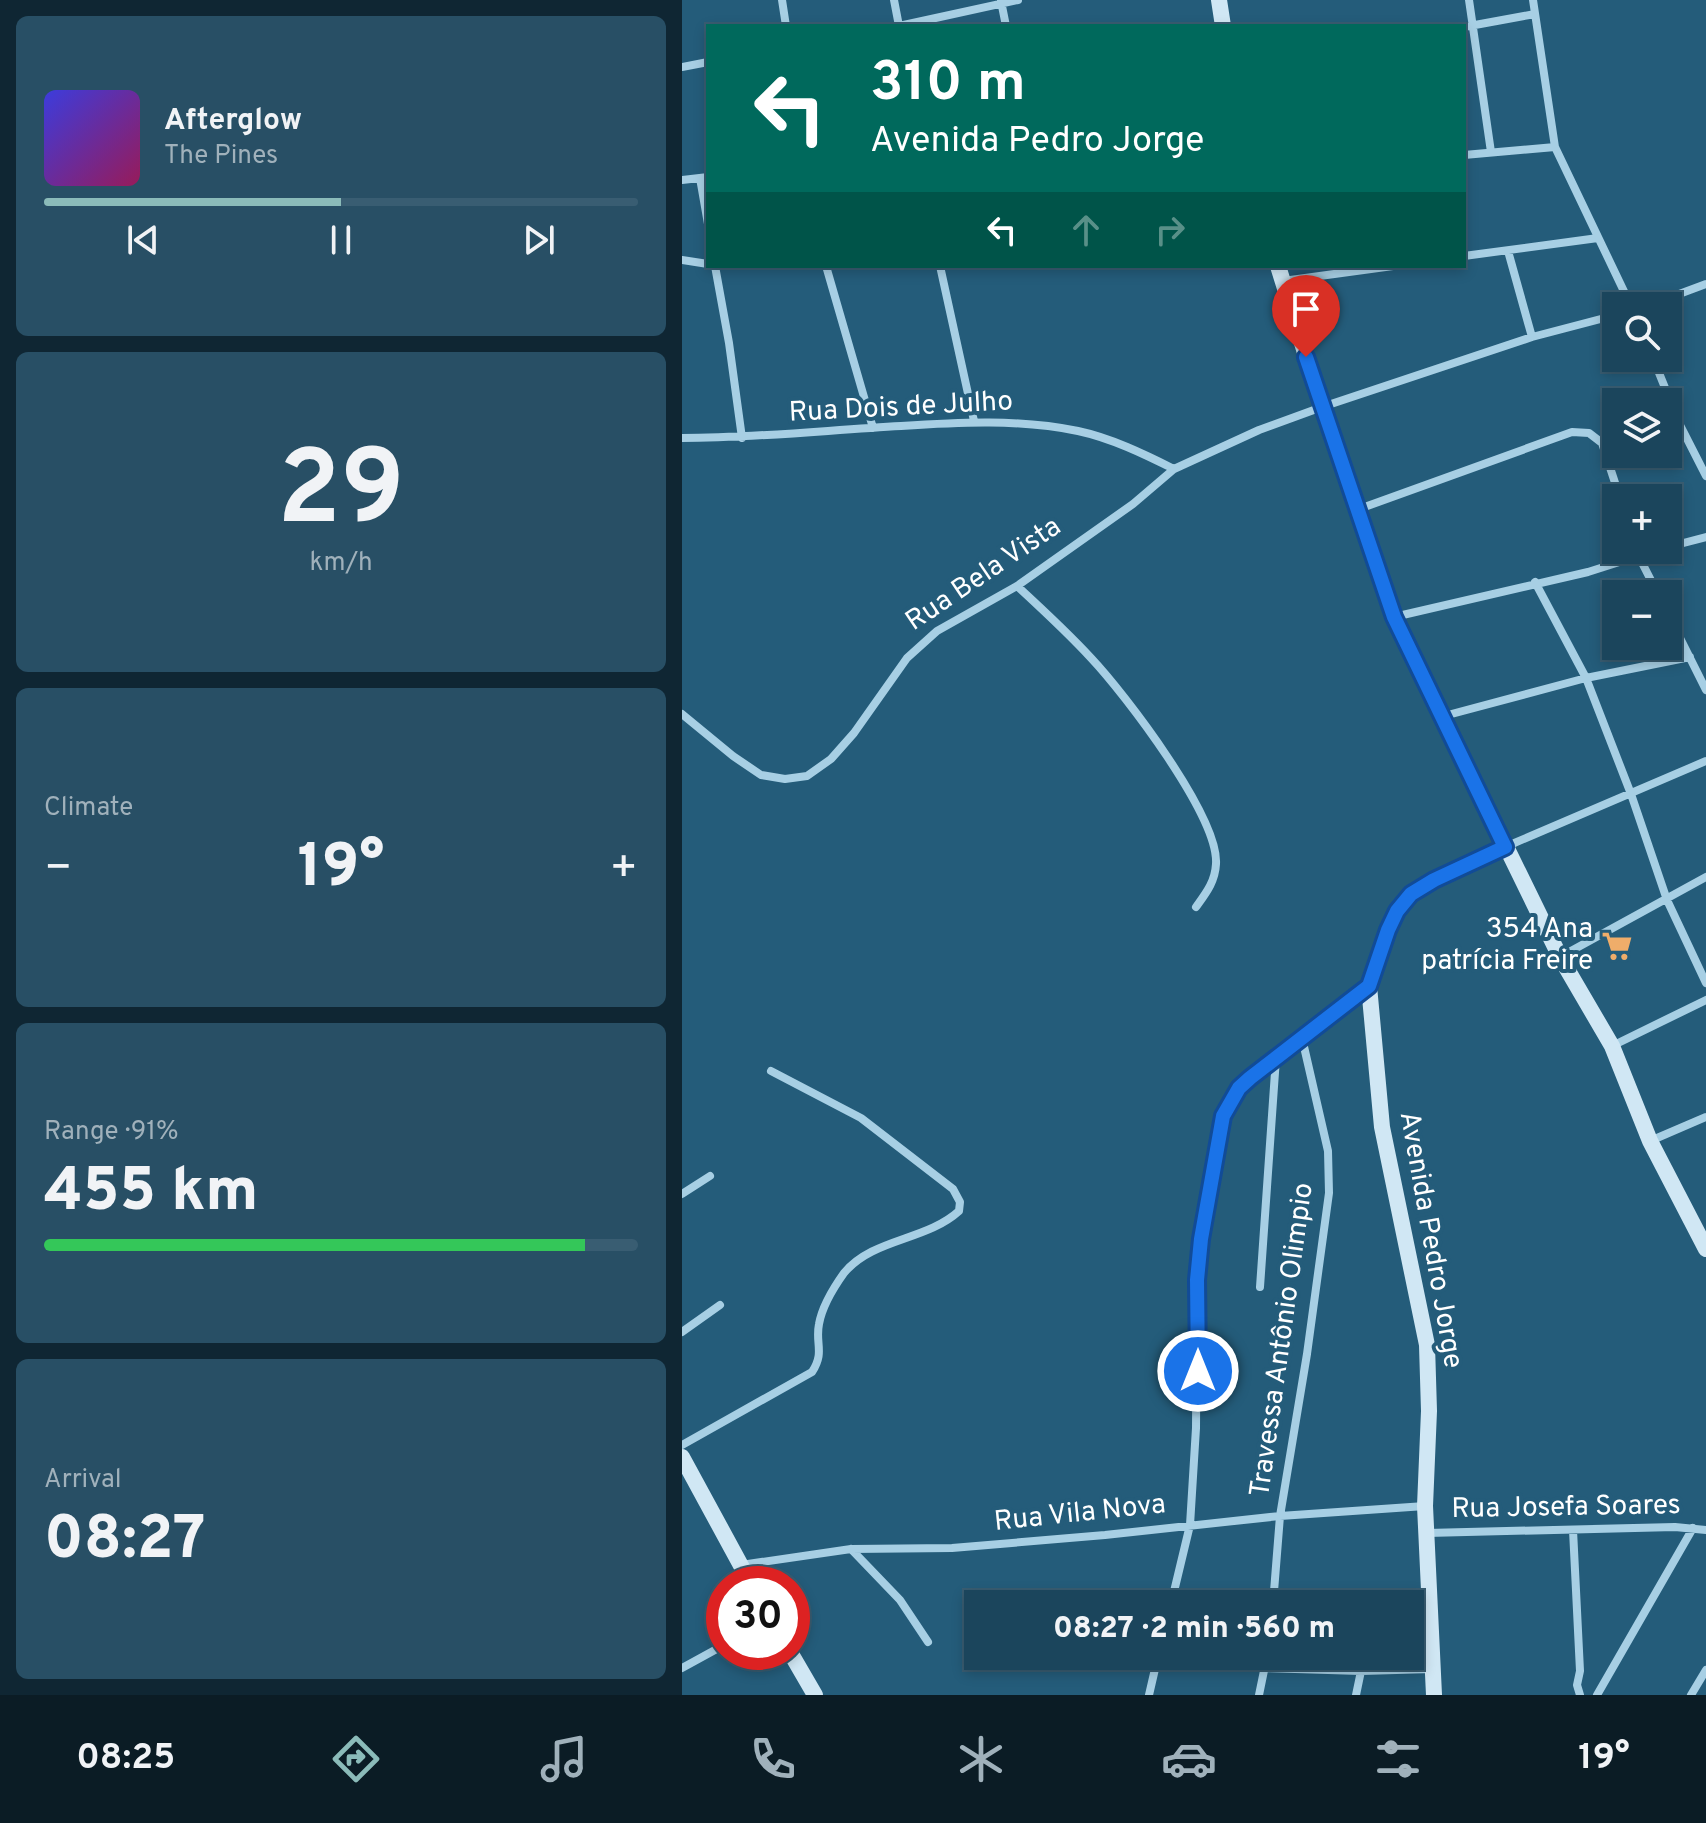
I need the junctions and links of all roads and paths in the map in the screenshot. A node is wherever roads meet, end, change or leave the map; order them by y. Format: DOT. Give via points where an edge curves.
graph roads {
  1 [pos="782,0"];
  2 [pos="894,0"];
  3 [pos="1018,0"];
  4 [pos="1219,0"];
  5 [pos="1469,0"];
  6 [pos="1533,0"];
  7 [pos="1001,2"];
  8 [pos="1535,14"];
  9 [pos="786,24"];
  10 [pos="899,24"];
  11 [pos="908,24"];
  12 [pos="1006,24"];
  13 [pos="1223,24"];
  14 [pos="1468,26"];
  15 [pos="706,62"];
  16 [pos="682,67"];
  17 [pos="1555,147"];
  18 [pos="1491,152"];
  19 [pos="1466,155"];
  20 [pos="704,178"];
  21 [pos="682,180"];
  22 [pos="706,201"];
  23 [pos="1598,238"];
  24 [pos="1508,251"];
  25 [pos="1466,256"];
  26 [pos="682,260"];
  27 [pos="706,264"];
  28 [pos="715,268"];
  29 [pos="827,268"];
  30 [pos="940,268"];
  31 [pos="1365,268"];
  32 [pos="1280,274"];
  33 [pos="1706,284"];
  34 [pos="1624,292"];
  35 [pos="1682,293"];
  36 [pos="1602,319"];
  37 [pos="1532,337"];
  38 [pos="1659,372"];
  39 [pos="1322,407"];
  40 [pos="974,421"];
  41 [pos="873,428"];
  42 [pos="682,438"];
  43 [pos="742,438"];
  44 [pos="1174,469"];
  45 [pos="1706,476"];
  46 [pos="1615,484"];
  47 [pos="1359,509"];
  48 [pos="1706,537"];
  49 [pos="1682,543"];
  50 [pos="1607,564"];
  51 [pos="1535,582"];
  52 [pos="1017,586"];
  53 [pos="1394,617"];
  54 [pos="1682,641"];
  55 [pos="1690,657"];
  56 [pos="1586,678"];
  57 [pos="1706,690"];
  58 [pos="682,714"];
  59 [pos="1444,716"];
  60 [pos="1706,761"];
  61 [pos="1631,794"];
  62 [pos="1505,847"];
  63 [pos="1706,877"];
  64 [pos="1667,900"];
  65 [pos="1196,907"];
  66 [pos="1560,957"];
  67 [pos="1706,983"];
  68 [pos="1369,986"];
  69 [pos="1706,1000"];
  70 [pos="1302,1038"];
  71 [pos="1612,1046"];
  72 [pos="1276,1058"];
  73 [pos="771,1071"];
  74 [pos="1706,1117"];
  75 [pos="1650,1141"];
  76 [pos="710,1176"];
  77 [pos="682,1194"];
  78 [pos="1706,1249"];
  79 [pos="1260,1287"];
  80 [pos="720,1305"];
  81 [pos="682,1332"];
  82 [pos="682,1445"];
  83 [pos="682,1457"];
  84 [pos="1425,1506"];
  85 [pos="1280,1516"];
  86 [pos="1190,1525"];
  87 [pos="1693,1528"];
  88 [pos="1573,1530"];
  89 [pos="1706,1530"];
  90 [pos="1427,1533"];
  91 [pos="851,1549"];
  92 [pos="740,1565"];
  93 [pos="1174,1590"];
  94 [pos="1274,1590"];
  95 [pos="928,1642"];
  96 [pos="706,1655"];
  97 [pos="682,1668"];
  98 [pos="1432,1669"];
  99 [pos="800,1670"];
  100 [pos="1155,1670"];
  101 [pos="1265,1670"];
  102 [pos="1329,1670"];
  103 [pos="1706,1670"];
  104 [pos="1361,1671"];
  105 [pos="815,1695"];
  106 [pos="1149,1695"];
  107 [pos="1259,1695"];
  108 [pos="1356,1695"];
  109 [pos="1434,1695"];
  110 [pos="1580,1695"];
  111 [pos="1597,1695"];
  112 [pos="1691,1695"];
  1 -- 9 [label="street"];
  2 -- 10 [label="street"];
  3 -- 7 [label="street"];
  4 -- 13 [label="street"];
  5 -- 14 [label="street"];
  6 -- 8 [label="street"];
  7 -- 11 [label="street"];
  7 -- 12 [label="street"];
  8 -- 14 [label="street"];
  8 -- 17 [label="street"];
  14 -- 18 [label="street"];
  15 -- 16 [label="street"];
  17 -- 18 [label="street"];
  17 -- 23 [label="street"];
  18 -- 19 [label="street"];
  20 -- 21 [label="street"];
  20 -- 22 [label="street"];
  23 -- 24 [label="street"];
  23 -- 34 [label="street"];
  24 -- 25 [label="street"];
  24 -- 37 [label="street"];
  26 -- 27 [label="street"];
  28 -- 43 [label="street"];
  29 -- 41 [label="street"];
  30 -- 40 [label="street"];
  31 -- 32 [label="street"];
  32 -- 39 [label="street"];
  33 -- 35 [label="street"];
  36 -- 37 [label="street"];
  37 -- 39 [label="street"];
  38 -- 45 [label="street"];
  39 -- 44 [label="street"];
  39 -- 47 [label="street"];
  40 -- 41 [label="street, Rua Dois de Julho"];
  40 -- 44 [label="street, Rua Dois de Julho" via="1081,432"];
  41 -- 43 [label="street, Rua Dois de Julho"];
  42 -- 43 [label="street, Rua Dois de Julho"];
  44 -- 52 [label="street, Rua Bela Vista"];
  46 -- 47 [label="street" via="1602,443 1589,433 1572,432"];
  47 -- 53 [label="street"];
  48 -- 49 [label="street"];
  50 -- 51 [label="street"];
  51 -- 53 [label="street"];
  51 -- 56 [label="street"];
  52 -- 58 [label="street, Rua Bela Vista" via="937,631 907,658 854,733 807,776 761,775"];
  52 -- 65 [label="street" via="1094,660 1195,800 1217,862 1212,885"];
  53 -- 59 [label="street"];
  54 -- 55 [label="street"];
  55 -- 56 [label="street"];
  55 -- 57 [label="street"];
  56 -- 59 [label="street"];
  56 -- 61 [label="street"];
  59 -- 62 [label="street"];
  60 -- 61 [label="street"];
  61 -- 62 [label="street"];
  61 -- 64 [label="street"];
  62 -- 66 [label="street"];
  62 -- 68 [label="street" via="1411,894 1388,930"];
  63 -- 64 [label="street"];
  64 -- 66 [label="street"];
  64 -- 67 [label="street"];
  66 -- 71 [label="street"];
  68 -- 70 [label="street"];
  68 -- 84 [label="street, Avenida Pedro Jorge" via="1382,1127 1427,1345"];
  69 -- 71 [label="street"];
  70 -- 72 [label="street"];
  70 -- 85 [label="street, Travessa Antônio Olimpio" via="1328,1151 1329,1193"];
  71 -- 75 [label="street"];
  72 -- 79 [label="street"];
  72 -- 86 [label="street" via="1239,1088 1223,1116 1200,1253"];
  73 -- 82 [label="street" via="861,1118 953,1189 959,1211 872,1251 846,1271 819,1324 821,1353 812,1372"];
  74 -- 75 [label="street"];
  75 -- 78 [label="street"];
  76 -- 77 [label="street"];
  80 -- 81 [label="street"];
  83 -- 92 [label="street"];
  84 -- 85 [label="street, Rua Vila Nova"];
  84 -- 90 [label="street, Avenida Pedro Jorge"];
  85 -- 86 [label="street, Rua Vila Nova"];
  85 -- 94 [label="street, Travessa Antônio Olimpio"];
  86 -- 91 [label="street, Rua Vila Nova" via="952,1548"];
  86 -- 93 [label="street"];
  87 -- 88 [label="street, Rua Josefa Soares"];
  87 -- 89 [label="street, Rua Josefa Soares"];
  87 -- 111 [label="street"];
  88 -- 90 [label="street, Rua Josefa Soares"];
  88 -- 110 [label="street"];
  90 -- 98 [label="street, Avenida Pedro Jorge"];
  91 -- 92 [label="street, Rua Vila Nova"];
  91 -- 95 [label="street" via="900,1600"];
  96 -- 97 [label="street"];
  98 -- 104 [label="street"];
  98 -- 109 [label="street, Avenida Pedro Jorge"];
  99 -- 105 [label="street"];
  100 -- 106 [label="street"];
  101 -- 107 [label="street"];
  102 -- 104 [label="street"];
  103 -- 112 [label="street"];
  104 -- 108 [label="street"];
}
